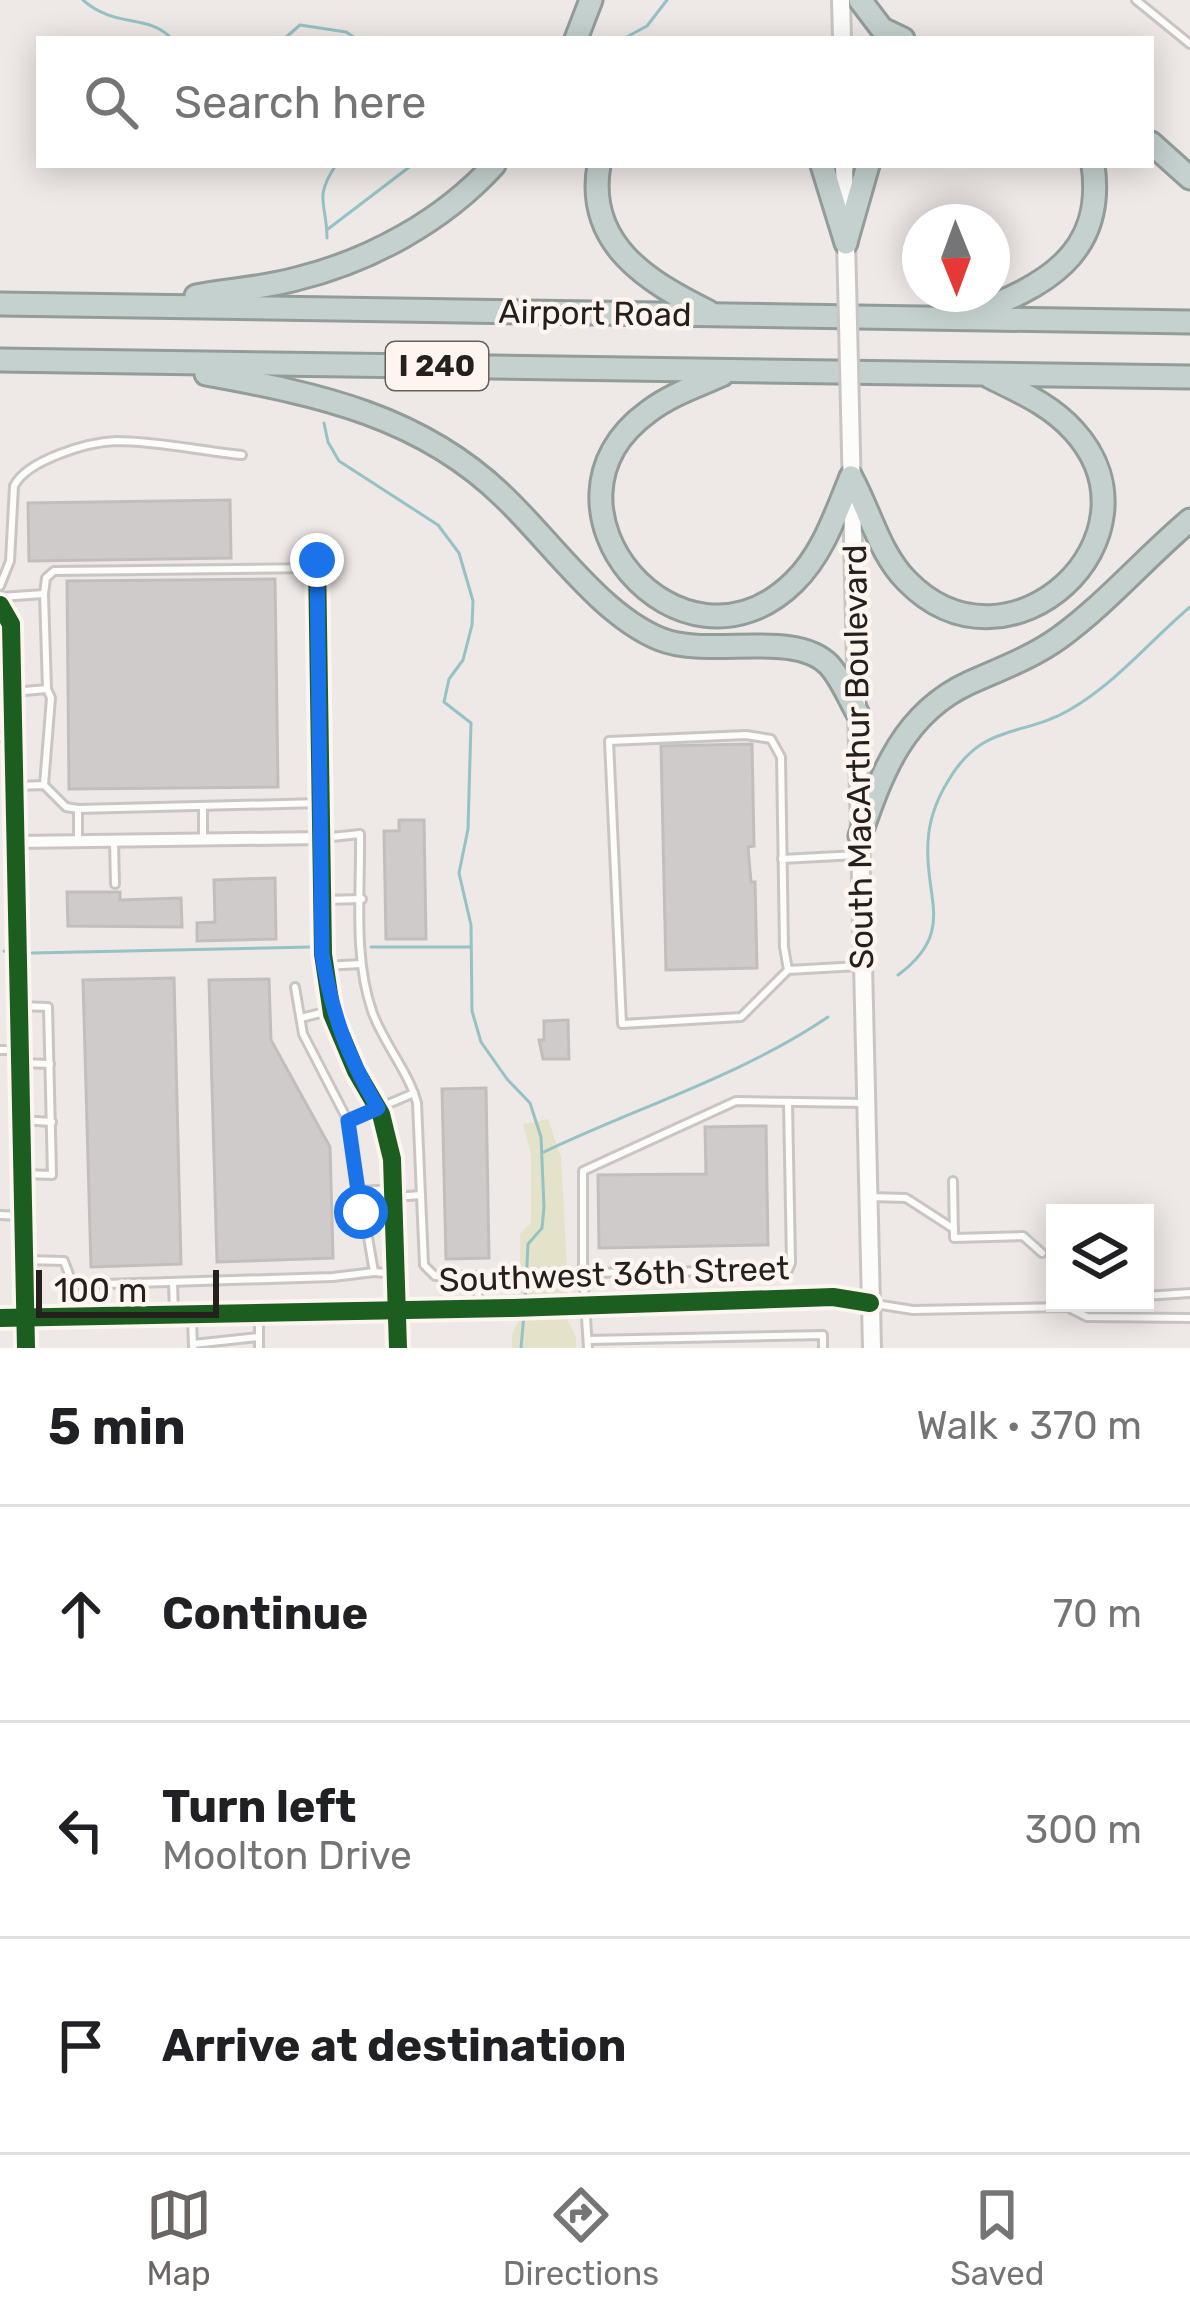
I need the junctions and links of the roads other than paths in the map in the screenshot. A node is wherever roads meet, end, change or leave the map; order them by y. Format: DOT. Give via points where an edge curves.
graph roads {
  1 [pos="591,0"];
  2 [pos="841,0"];
  3 [pos="860,0"];
  4 [pos="1136,0"];
  5 [pos="577,36"];
  6 [pos="842,36"];
  7 [pos="897,36"];
  8 [pos="1190,44"];
  9 [pos="1154,146"];
  10 [pos="491,168"];
  11 [pos="599,168"];
  12 [pos="823,168"];
  13 [pos="844,168"];
  14 [pos="867,168"];
  15 [pos="1093,168"];
  16 [pos="1190,178"];
  17 [pos="846,243"];
  18 [pos="0,304"];
  19 [pos="154,304"];
  20 [pos="716,315"];
  21 [pos="959,318"];
  22 [pos="1190,322"];
  23 [pos="0,360"];
  24 [pos="141,362"];
  25 [pos="734,370"];
  26 [pos="984,374"];
  27 [pos="1190,377"];
  28 [pos="242,455"];
  29 [pos="851,477"];
  30 [pos="1190,520"];
  31 [pos="317,564"];
  32 [pos="0,586"];
  33 [pos="44,594"];
  34 [pos="0,601"];
  35 [pos="47,689"];
  36 [pos="13,692"];
  37 [pos="856,712"];
  38 [pos="14,736"];
  39 [pos="0,737"];
  40 [pos="44,785"];
  41 [pos="15,786"];
  42 [pos="321,803"];
  43 [pos="203,806"];
  44 [pos="78,809"];
  45 [pos="322,838"];
  46 [pos="203,840"];
  47 [pos="78,841"];
  48 [pos="114,841"];
  49 [pos="16,842"];
  50 [pos="860,845"];
  51 [pos="782,859"];
  52 [pos="115,884"];
  53 [pos="362,899"];
  54 [pos="322,900"];
  55 [pos="362,964"];
  56 [pos="324,966"];
  57 [pos="863,966"];
  58 [pos="788,970"];
  59 [pos="296,988"];
  60 [pos="20,1006"];
  61 [pos="332,1010"];
  62 [pos="301,1018"];
  63 [pos="0,1050"];
  64 [pos="20,1057"];
  65 [pos="50,1064"];
  66 [pos="414,1093"];
  67 [pos="788,1102"];
  68 [pos="866,1103"];
  69 [pos="378,1108"];
  70 [pos="21,1120"];
  71 [pos="348,1121"];
  72 [pos="52,1122"];
  73 [pos="22,1174"];
  74 [pos="953,1181"];
  75 [pos="359,1191"];
  76 [pos="394,1193"];
  77 [pos="421,1196"];
  78 [pos="866,1197"];
  79 [pos="0,1215"];
  80 [pos="23,1216"];
  81 [pos="954,1229"];
  82 [pos="1042,1253"];
  83 [pos="24,1260"];
  84 [pos="374,1272"];
  85 [pos="583,1273"];
  86 [pos="397,1274"];
  87 [pos="173,1282"];
  88 [pos="1190,1293"];
  89 [pos="1154,1295"];
  90 [pos="870,1303"];
  91 [pos="587,1306"];
  92 [pos="1046,1307"];
  93 [pos="479,1308"];
  94 [pos="398,1309"];
  95 [pos="259,1312"];
  96 [pos="1078,1312"];
  97 [pos="192,1313"];
  98 [pos="174,1314"];
  99 [pos="25,1317"];
  100 [pos="0,1318"];
  101 [pos="1190,1318"];
  102 [pos="259,1334"];
  103 [pos="588,1344"];
  104 [pos="193,1346"];
  105 [pos="224,1346"];
  106 [pos="26,1348"];
  107 [pos="259,1348"];
  108 [pos="398,1348"];
  109 [pos="823,1348"];
  110 [pos="872,1348"];
  1 -- 5 [label="highway"];
  2 -- 6 [label="main road"];
  3 -- 7 [label="highway"];
  4 -- 8 [label="lane"];
  9 -- 16 [label="highway"];
  10 -- 19 [label="highway" via="434,218 368,254 296,280"];
  11 -- 20 [label="highway" via="600,212 613,244 661,289"];
  12 -- 17 [label="highway"];
  13 -- 17 [label="main road, South MacArthur Boulevard"];
  14 -- 17 [label="highway"];
  15 -- 21 [label="highway" via="1090,220 1072,256 1031,289"];
  17 -- 29 [label="main road, South MacArthur Boulevard, bridge"];
  18 -- 19 [label="highway, Airport Road / I 240"];
  19 -- 20 [label="highway, Airport Road / I 240"];
  20 -- 21 [label="highway, Airport Road / I 240"];
  21 -- 22 [label="highway, Airport Road / I 240"];
  23 -- 24 [label="highway, Airport Road / I 240"];
  24 -- 25 [label="highway, Airport Road / I 240"];
  24 -- 37 [label="highway" via="310,392 413,430 500,492 624,618 683,646 805,651 830,666"];
  25 -- 26 [label="highway, Airport Road / I 240"];
  25 -- 29 [label="highway" via="646,413 609,461 605,526 636,584 694,612 736,612 775,597 817,552"];
  26 -- 27 [label="highway, Airport Road / I 240"];
  26 -- 29 [label="highway" via="1058,416 1094,462 1101,503 1095,540 1059,592 1000,616 940,606 892,562"];
  28 -- 32 [label="lane" via="113,441 38,461 14,486 10,561"];
  29 -- 37 [label="main road, South MacArthur Boulevard"];
  30 -- 50 [label="highway" via="1062,636 925,712 894,750"];
  31 -- 33 [label="lane" via="54,571"];
  31 -- 42 [label="street"];
  33 -- 34 [label="lane"];
  33 -- 35 [label="lane"];
  34 -- 36 [label="street" via="11,624"];
  35 -- 36 [label="lane"];
  35 -- 40 [label="lane"];
  36 -- 38 [label="street"];
  37 -- 50 [label="main road, South MacArthur Boulevard"];
  38 -- 39 [label="lane"];
  38 -- 41 [label="street"];
  40 -- 41 [label="lane"];
  40 -- 44 [label="lane"];
  41 -- 49 [label="street"];
  42 -- 43 [label="lane"];
  42 -- 45 [label="street"];
  43 -- 44 [label="lane"];
  43 -- 46 [label="lane"];
  44 -- 47 [label="lane"];
  45 -- 46 [label="street"];
  45 -- 53 [label="lane" via="360,834"];
  45 -- 54 [label="street"];
  46 -- 48 [label="street"];
  47 -- 48 [label="street"];
  47 -- 49 [label="street"];
  48 -- 52 [label="lane"];
  49 -- 60 [label="street"];
  50 -- 51 [label="lane"];
  50 -- 57 [label="main road, South MacArthur Boulevard"];
  51 -- 58 [label="lane"];
  51 -- 58 [label="lane" via="781,757 772,739 609,741 622,1024 741,1017"];
  53 -- 54 [label="lane"];
  53 -- 55 [label="lane"];
  54 -- 56 [label="street"];
  55 -- 56 [label="lane"];
  55 -- 66 [label="lane" via="372,1010"];
  56 -- 61 [label="street"];
  57 -- 58 [label="lane"];
  57 -- 68 [label="main road, South MacArthur Boulevard"];
  59 -- 62 [label="lane"];
  60 -- 64 [label="street"];
  60 -- 65 [label="lane" via="48,1007"];
  61 -- 62 [label="lane"];
  61 -- 69 [label="street"];
  62 -- 71 [label="lane"];
  63 -- 64 [label="lane"];
  64 -- 65 [label="lane"];
  64 -- 70 [label="street"];
  65 -- 72 [label="lane"];
  66 -- 69 [label="lane"];
  66 -- 77 [label="lane"];
  67 -- 68 [label="lane"];
  67 -- 85 [label="lane" via="736,1101 583,1171"];
  67 -- 85 [label="lane" via="788,1270"];
  68 -- 78 [label="main road, South MacArthur Boulevard"];
  69 -- 71 [label="lane"];
  69 -- 76 [label="street"];
  70 -- 72 [label="lane"];
  70 -- 73 [label="street"];
  71 -- 75 [label="lane"];
  72 -- 73 [label="lane" via="52,1175"];
  73 -- 80 [label="street"];
  74 -- 81 [label="lane"];
  75 -- 76 [label="lane"];
  75 -- 84 [label="lane"];
  76 -- 77 [label="lane"];
  76 -- 86 [label="street"];
  77 -- 93 [label="lane" via="427,1272 477,1276"];
  78 -- 81 [label="lane" via="906,1198"];
  78 -- 90 [label="main road, South MacArthur Boulevard"];
  79 -- 80 [label="lane"];
  80 -- 83 [label="street"];
  81 -- 82 [label="lane" via="954,1238 1023,1236"];
  83 -- 87 [label="lane" via="64,1261 73,1285"];
  83 -- 99 [label="street"];
  84 -- 86 [label="lane"];
  84 -- 87 [label="lane"];
  85 -- 91 [label="lane"];
  86 -- 94 [label="street"];
  87 -- 98 [label="lane"];
  88 -- 89 [label="lane"];
  90 -- 91 [label="street, Southwest 36th Street" via="833,1297"];
  90 -- 92 [label="lane"];
  90 -- 110 [label="main road, South MacArthur Boulevard"];
  91 -- 93 [label="street, Southwest 36th Street"];
  91 -- 103 [label="lane"];
  93 -- 94 [label="street, Southwest 36th Street"];
  94 -- 95 [label="street, Southwest 36th Street"];
  94 -- 108 [label="street"];
  95 -- 97 [label="street, Southwest 36th Street"];
  95 -- 102 [label="lane"];
  96 -- 101 [label="lane"];
  97 -- 98 [label="street, Southwest 36th Street"];
  97 -- 104 [label="lane"];
  98 -- 99 [label="street, Southwest 36th Street"];
  99 -- 100 [label="street, Southwest 36th Street"];
  99 -- 106 [label="street"];
  102 -- 105 [label="lane" via="228,1338"];
  102 -- 107 [label="lane"];
  103 -- 109 [label="lane" via="823,1335"];
  104 -- 105 [label="lane"];
}
